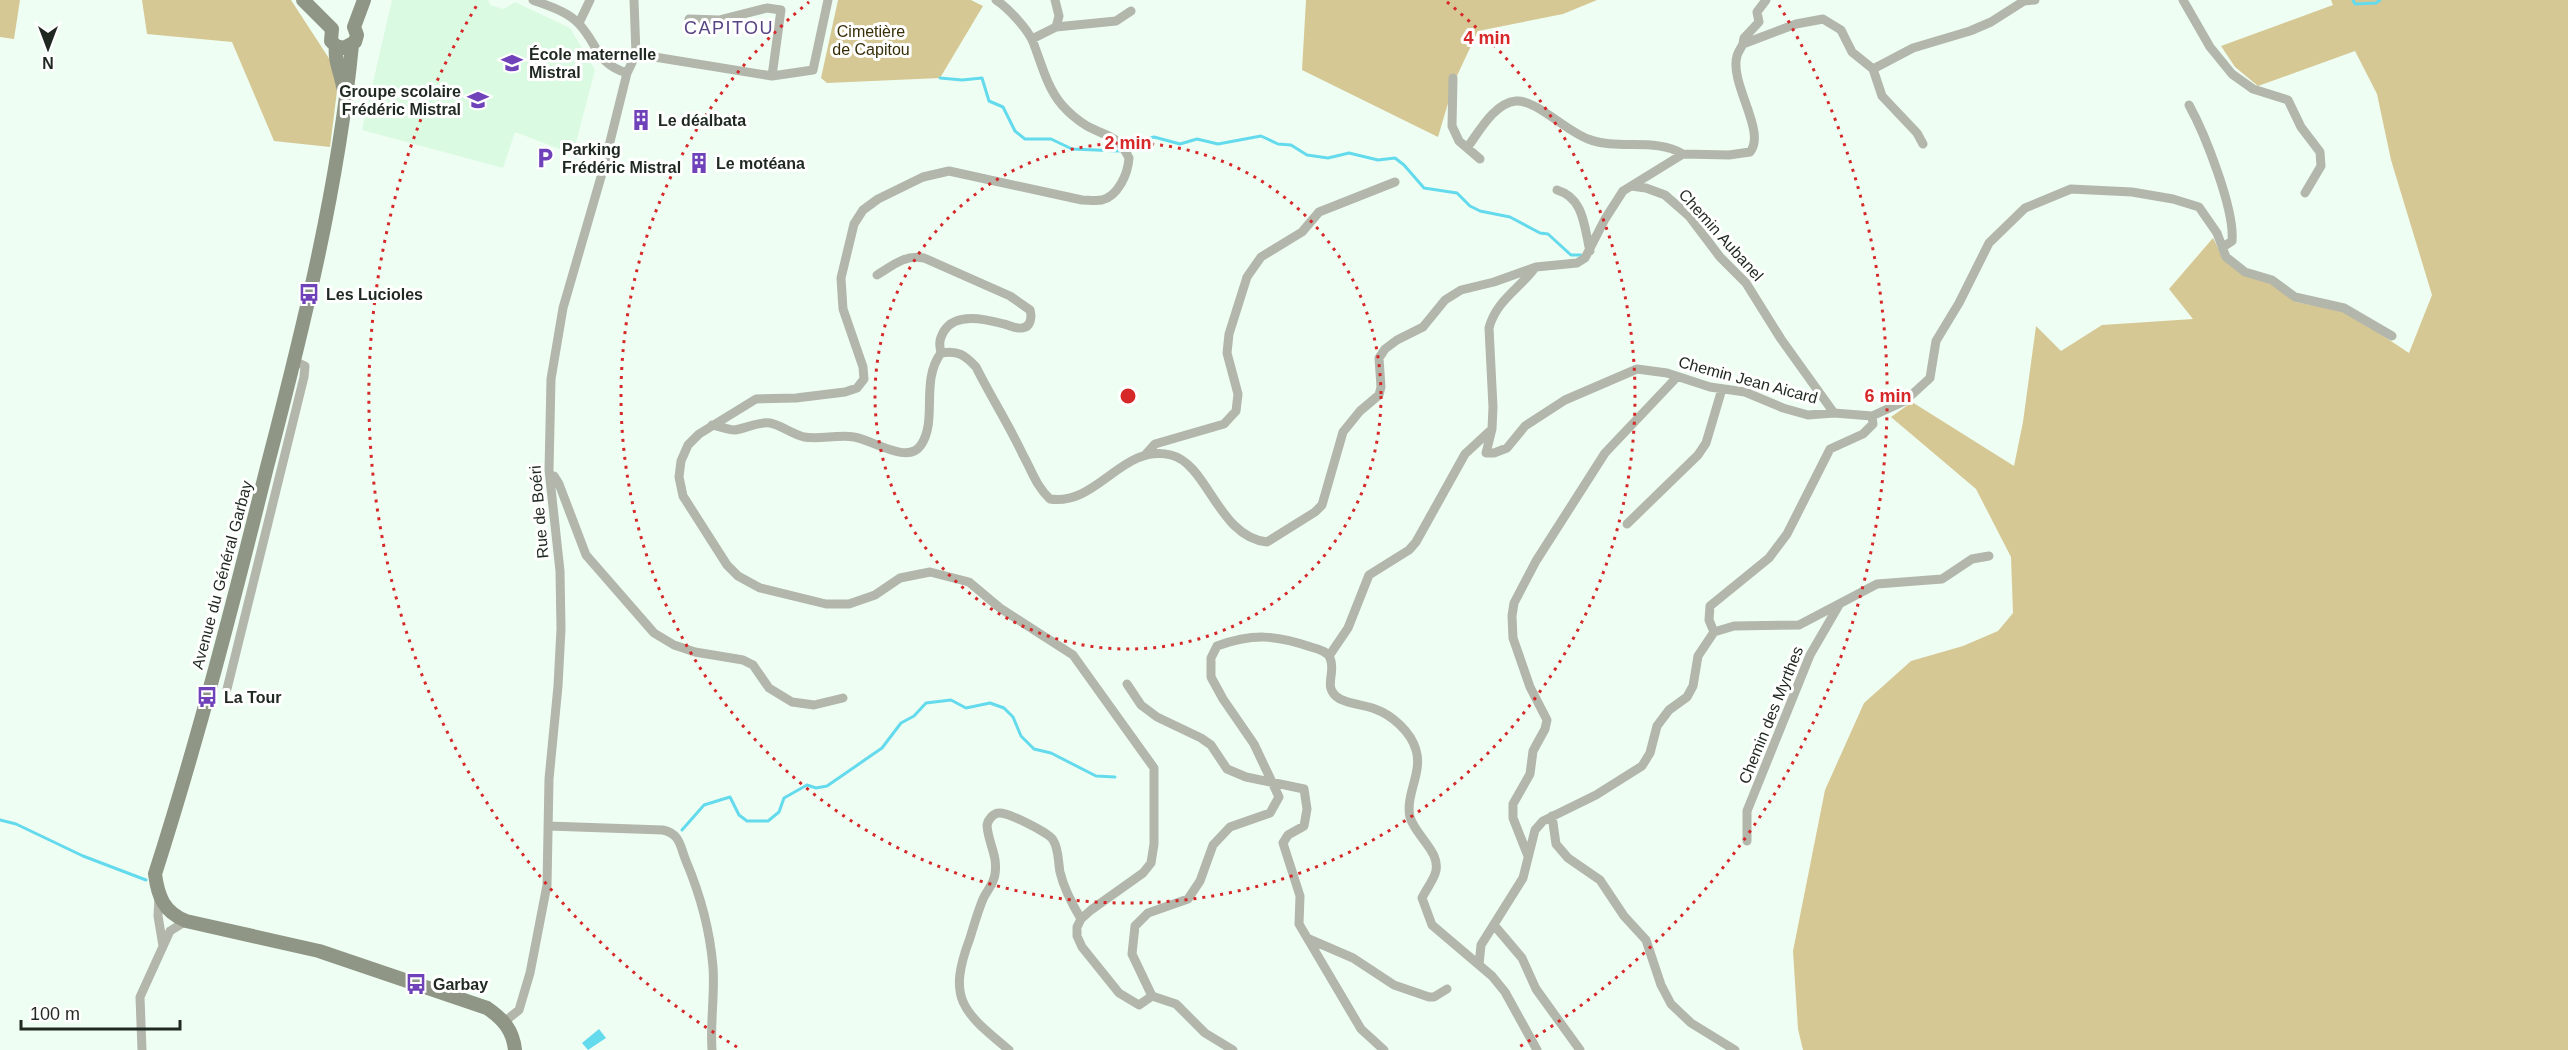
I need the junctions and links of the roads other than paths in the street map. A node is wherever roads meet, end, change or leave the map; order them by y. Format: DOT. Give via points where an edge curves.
graph roads {
  1 [pos="303,0"];
  2 [pos="364,0"];
  3 [pos="534,0"];
  4 [pos="590,0"];
  5 [pos="634,0"];
  6 [pos="828,0"];
  7 [pos="996,0"];
  8 [pos="1055,0"];
  9 [pos="1766,0"];
  10 [pos="2035,0"];
  11 [pos="2183,0"];
  12 [pos="1131,11"];
  13 [pos="689,19"];
  14 [pos="579,23"];
  15 [pos="354,27"];
  16 [pos="1056,27"];
  17 [pos="332,29"];
  18 [pos="1032,39"];
  19 [pos="1743,44"];
  20 [pos="352,45"];
  21 [pos="336,46"];
  22 [pos="636,54"];
  23 [pos="1873,69"];
  24 [pos="627,73"];
  25 [pos="772,76"];
  26 [pos="1453,78"];
  27 [pos="2189,105"];
  28 [pos="345,111"];
  29 [pos="1923,144"];
  30 [pos="1467,148"];
  31 [pos="1683,154"];
  32 [pos="1480,159"];
  33 [pos="1395,182"];
  34 [pos="1631,186"];
  35 [pos="1557,190"];
  36 [pos="2305,193"];
  37 [pos="2223,247"];
  38 [pos="1590,251"];
  39 [pos="1536,267"];
  40 [pos="877,275"];
  41 [pos="2392,336"];
  42 [pos="941,353"];
  43 [pos="294,361"];
  44 [pos="1677,377"];
  45 [pos="1722,389"];
  46 [pos="1834,413"];
  47 [pos="1872,416"];
  48 [pos="712,425"];
  49 [pos="1492,429"];
  50 [pos="1146,454"];
  51 [pos="550,476"];
  52 [pos="1627,524"];
  53 [pos="1989,556"];
  54 [pos="1839,605"];
  55 [pos="1714,632"];
  56 [pos="1329,656"];
  57 [pos="1127,684"];
  58 [pos="227,689"];
  59 [pos="843,698"];
  60 [pos="1274,783"];
  61 [pos="1552,816"];
  62 [pos="548,826"];
  63 [pos="1747,841"];
  64 [pos="1529,857"];
  65 [pos="159,897"];
  66 [pos="1081,919"];
  67 [pos="186,921"];
  68 [pos="1494,925"];
  69 [pos="1309,939"];
  70 [pos="163,946"];
  71 [pos="1479,965"];
  72 [pos="1447,989"];
  73 [pos="1152,996"];
  74 [pos="504,1022"];
  75 [pos="142,1050"];
  76 [pos="515,1050"];
  77 [pos="712,1050"];
  78 [pos="1009,1050"];
  79 [pos="1233,1050"];
  80 [pos="1384,1050"];
  81 [pos="1537,1050"];
  82 [pos="1580,1050"];
  83 [pos="1735,1050"];
  1 -- 17 [label="main road"];
  2 -- 15 [label="main road"];
  3 -- 14 [label="street"];
  4 -- 14 [label="street"];
  5 -- 22 [label="street, Rue de Boéri"];
  6 -- 25 [label="street" via="813,70"];
  7 -- 18 [label="street"];
  8 -- 16 [label="street" via="1059,16"];
  9 -- 19 [label="street" via="1757,12 1759,22"];
  10 -- 23 [label="street" via="2024,1 1970,31 1912,48"];
  11 -- 36 [label="street" via="2210,47 2232,74 2253,89 2288,100 2301,127 2320,152 2321,166"];
  12 -- 16 [label="street" via="1116,21"];
  13 -- 25 [label="street" via="719,20 767,8 781,10"];
  14 -- 24 [label="street" via="604,62"];
  15 -- 17 [label="main road" via="343,22"];
  15 -- 20 [label="main road" via="356,38"];
  16 -- 18 [label="street"];
  17 -- 21 [label="main road" via="330,37"];
  18 -- 48 [label="street" via="1061,104 1086,125 1122,144 1129,158 1128,168 1112,195 1101,200 1082,200 949,171 923,177 878,199 863,210 854,224 841,278 843,309 864,379 857,388 845,393 756,399"];
  19 -- 23 [label="street" via="1796,24 1823,19 1841,30 1852,52"];
  19 -- 31 [label="street" via="1736,73 1754,147 1744,154"];
  20 -- 21 [label="main road"];
  20 -- 28 [label="main road, Avenue du Général Garbay"];
  21 -- 28 [label="main road, Avenue du Général Garbay" via="334,58 341,73"];
  22 -- 24 [label="street, Rue de Boéri"];
  22 -- 25 [label="street"];
  23 -- 29 [label="street" via="1882,96"];
  24 -- 51 [label="street, Rue de Boéri" via="563,308 551,379"];
  26 -- 30 [label="street" via="1452,126"];
  27 -- 37 [label="street" via="2210,154 2233,230 2232,241"];
  28 -- 43 [label="main road, Avenue du Général Garbay"];
  30 -- 31 [label="street" via="1493,113 1515,100 1531,102 1557,123 1590,140 1667,147"];
  30 -- 32 [label="street"];
  31 -- 34 [label="street"];
  33 -- 50 [label="street" via="1319,212 1302,232 1261,257 1247,277 1229,334 1227,352 1238,394 1236,411 1224,424 1155,444"];
  34 -- 38 [label="street" via="1615,202"];
  34 -- 46 [label="street, Chemin Aubanel" via="1665,195 1689,216 1746,283 1780,339"];
  35 -- 38 [label="street" via="1570,195 1579,205"];
  37 -- 41 [label="street" via="2226,257 2245,272 2272,280 2295,297 2344,308"];
  37 -- 47 [label="street" via="2199,207 2173,199 2071,189 2025,208 1989,243 1977,264 1936,341 1930,378 1905,401"];
  38 -- 39 [label="street" via="1577,263"];
  39 -- 49 [label="street" via="1492,315"];
  39 -- 50 [label="street" via="1452,294 1423,327 1385,349 1378,366 1378,395 1343,432 1322,505 1267,542 1247,536 1227,518 1187,464 1174,456"];
  40 -- 42 [label="street" via="905,258 924,258 1010,296 1030,310 1031,321 1020,329 995,321 956,320 942,335"];
  42 -- 48 [label="street" via="933,363 926,432 915,452 904,454 855,437 806,437 771,423 734,430"];
  42 -- 50 [label="street" via="955,351 976,367 1033,477 1050,499 1072,499 1085,493 1132,459"];
  43 -- 58 [label="street" via="305,366 304,377"];
  43 -- 65 [label="main road, Avenue du Général Garbay" via="196,740 155,874"];
  44 -- 45 [label="street, Chemin Jean Aicard"];
  44 -- 49 [label="street, Chemin Jean Aicard" via="1652,370 1627,372 1551,408 1525,426 1507,448 1489,454 1486,448"];
  44 -- 64 [label="street" via="1605,453 1514,603 1513,638 1530,687 1547,720 1533,751 1530,774 1513,804 1513,818"];
  45 -- 46 [label="street, Chemin Jean Aicard" via="1808,415"];
  45 -- 52 [label="street" via="1706,443 1698,455"];
  46 -- 47 [label="street, Chemin Jean Aicard"];
  47 -- 55 [label="street" via="1873,424 1863,434 1830,449 1787,534 1769,558 1710,606 1708,620"];
  48 -- 66 [label="street" via="688,445 679,477 683,496 738,576 760,588 826,604 849,604 875,596 900,578 930,572 969,582 1000,608 1072,655 1154,768 1151,863"];
  49 -- 56 [label="street" via="1465,453 1410,550 1369,575 1348,628"];
  51 -- 59 [label="street" via="559,484 586,555 654,633 695,652 753,665 769,688 792,702 814,705"];
  51 -- 62 [label="street, Rue de Boéri" via="560,571 561,629"];
  53 -- 54 [label="street" via="1972,559 1942,579 1877,584"];
  54 -- 55 [label="street" via="1799,625 1734,626"];
  54 -- 63 [label="street, Chemin des Myrthes" via="1810,655 1747,811"];
  55 -- 61 [label="street" via="1698,657 1690,692 1658,726 1642,766 1596,795"];
  56 -- 60 [label="street" via="1285,638 1261,636 1218,646 1211,658 1211,676"];
  56 -- 71 [label="street" via="1329,685 1333,694 1396,721 1417,750 1410,815 1437,865 1422,898 1432,925"];
  57 -- 60 [label="street" via="1141,705 1157,717 1211,745 1227,769"];
  60 -- 69 [label="street" via="1304,789 1304,826 1288,835 1283,843 1300,896 1299,924"];
  60 -- 73 [label="street" via="1279,797 1270,813 1230,827 1213,844 1200,881 1188,898 1148,913 1135,926 1132,954"];
  61 -- 64 [label="street" via="1535,830"];
  61 -- 83 [label="street" via="1556,844 1568,858 1600,880 1646,940 1671,1004 1691,1023"];
  62 -- 74 [label="street, Rue de Boéri" via="547,885 530,973 519,1010"];
  62 -- 77 [label="street" via="663,830 680,841 697,885 711,954"];
  64 -- 68 [label="street" via="1523,878"];
  65 -- 67 [label="main road" via="169,912"];
  65 -- 70 [label="street"];
  66 -- 73 [label="street" via="1077,936 1082,947 1119,993 1139,1005"];
  66 -- 78 [label="street" via="1061,877 1053,839 1008,815 993,815 987,825 996,859 994,881 983,898 959,966 958,983 964,1005 972,1016"];
  67 -- 70 [label="street" via="170,931"];
  67 -- 74 [label="main road" via="319,951 487,1008"];
  68 -- 71 [label="street" via="1481,945"];
  68 -- 82 [label="street" via="1522,958 1536,989"];
  69 -- 72 [label="street" via="1353,958 1394,984 1429,997"];
  69 -- 80 [label="street" via="1361,1029"];
  70 -- 75 [label="street" via="140,997"];
  71 -- 81 [label="street" via="1505,992"];
  73 -- 79 [label="street" via="1176,1004 1205,1033"];
  74 -- 76 [label="main road" via="512,1032"];
}
